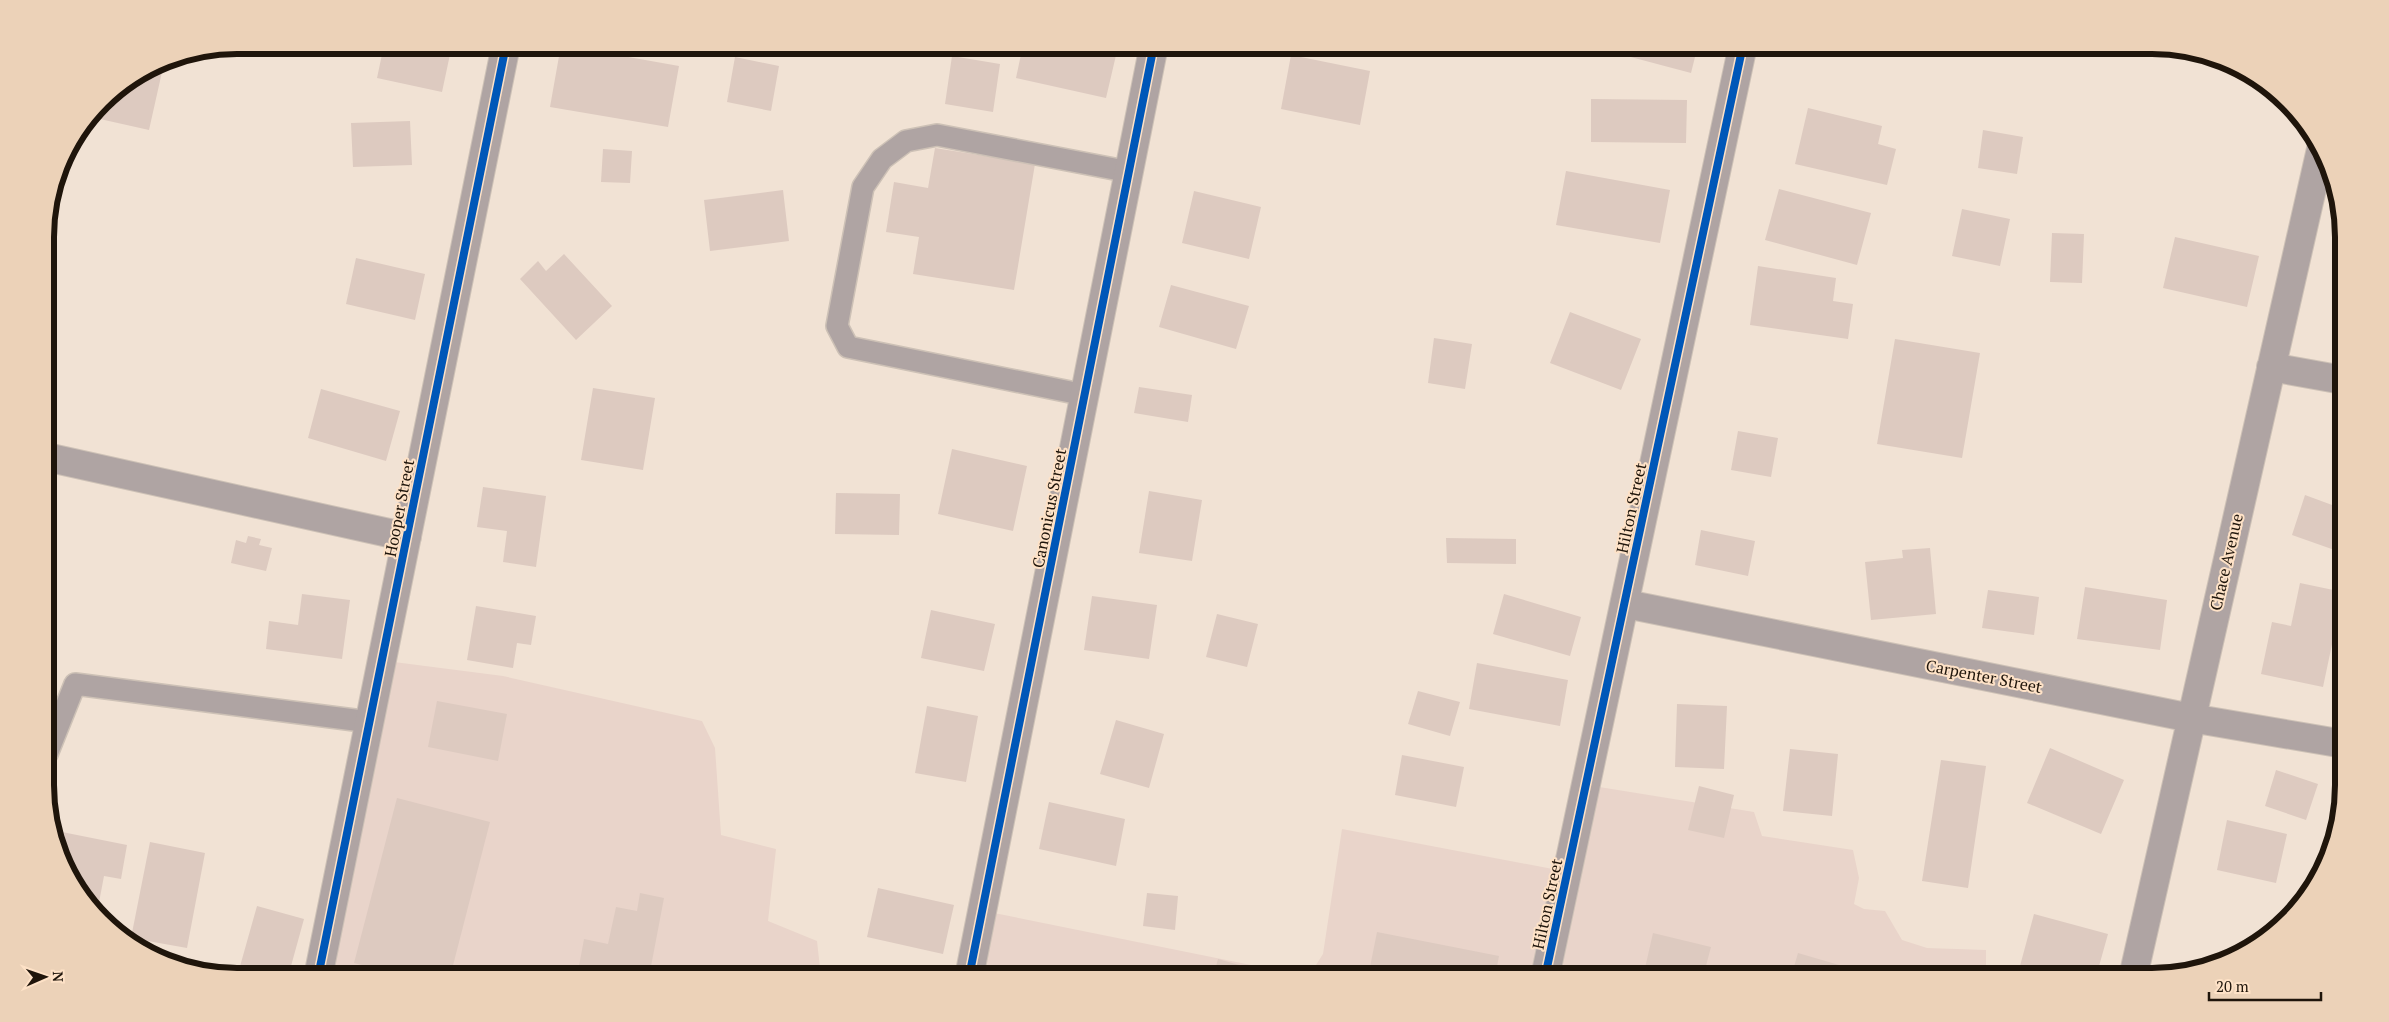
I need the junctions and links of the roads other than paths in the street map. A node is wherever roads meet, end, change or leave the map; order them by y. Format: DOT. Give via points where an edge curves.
graph roads {
  1 [pos="504,54"];
  2 [pos="1152,54"];
  3 [pos="1741,54"];
  4 [pos="2318,161"];
  5 [pos="1130,172"];
  6 [pos="2271,367"];
  7 [pos="2335,379"];
  8 [pos="1085,395"];
  9 [pos="54,459"];
  10 [pos="407,537"];
  11 [pos="1626,604"];
  12 [pos="2190,718"];
  13 [pos="370,722"];
  14 [pos="54,735"];
  15 [pos="2335,742"];
  16 [pos="320,968"];
  17 [pos="971,968"];
  18 [pos="1547,968"];
  19 [pos="2136,968"];
  1 -- 10 [label="street, Hooper Street"];
  2 -- 5 [label="street, Canonicus Street"];
  3 -- 11 [label="street, Hilton Street"];
  4 -- 6 [label="street, Chace Avenue"];
  5 -- 8 [label="street, Canonicus Street"];
  5 -- 8 [label="lane" via="937,134 906,141 882,160 863,186 837,326 848,347"];
  6 -- 7 [label="street"];
  6 -- 12 [label="street, Chace Avenue"];
  8 -- 17 [label="street, Canonicus Street"];
  9 -- 10 [label="street"];
  10 -- 13 [label="street, Hooper Street"];
  11 -- 12 [label="street, Carpenter Street"];
  11 -- 18 [label="street, Hilton Street"];
  12 -- 15 [label="street, Carpenter Street"];
  12 -- 19 [label="street, Chace Avenue"];
  13 -- 14 [label="lane" via="75,684"];
  13 -- 16 [label="street, Hooper Street"];
}
